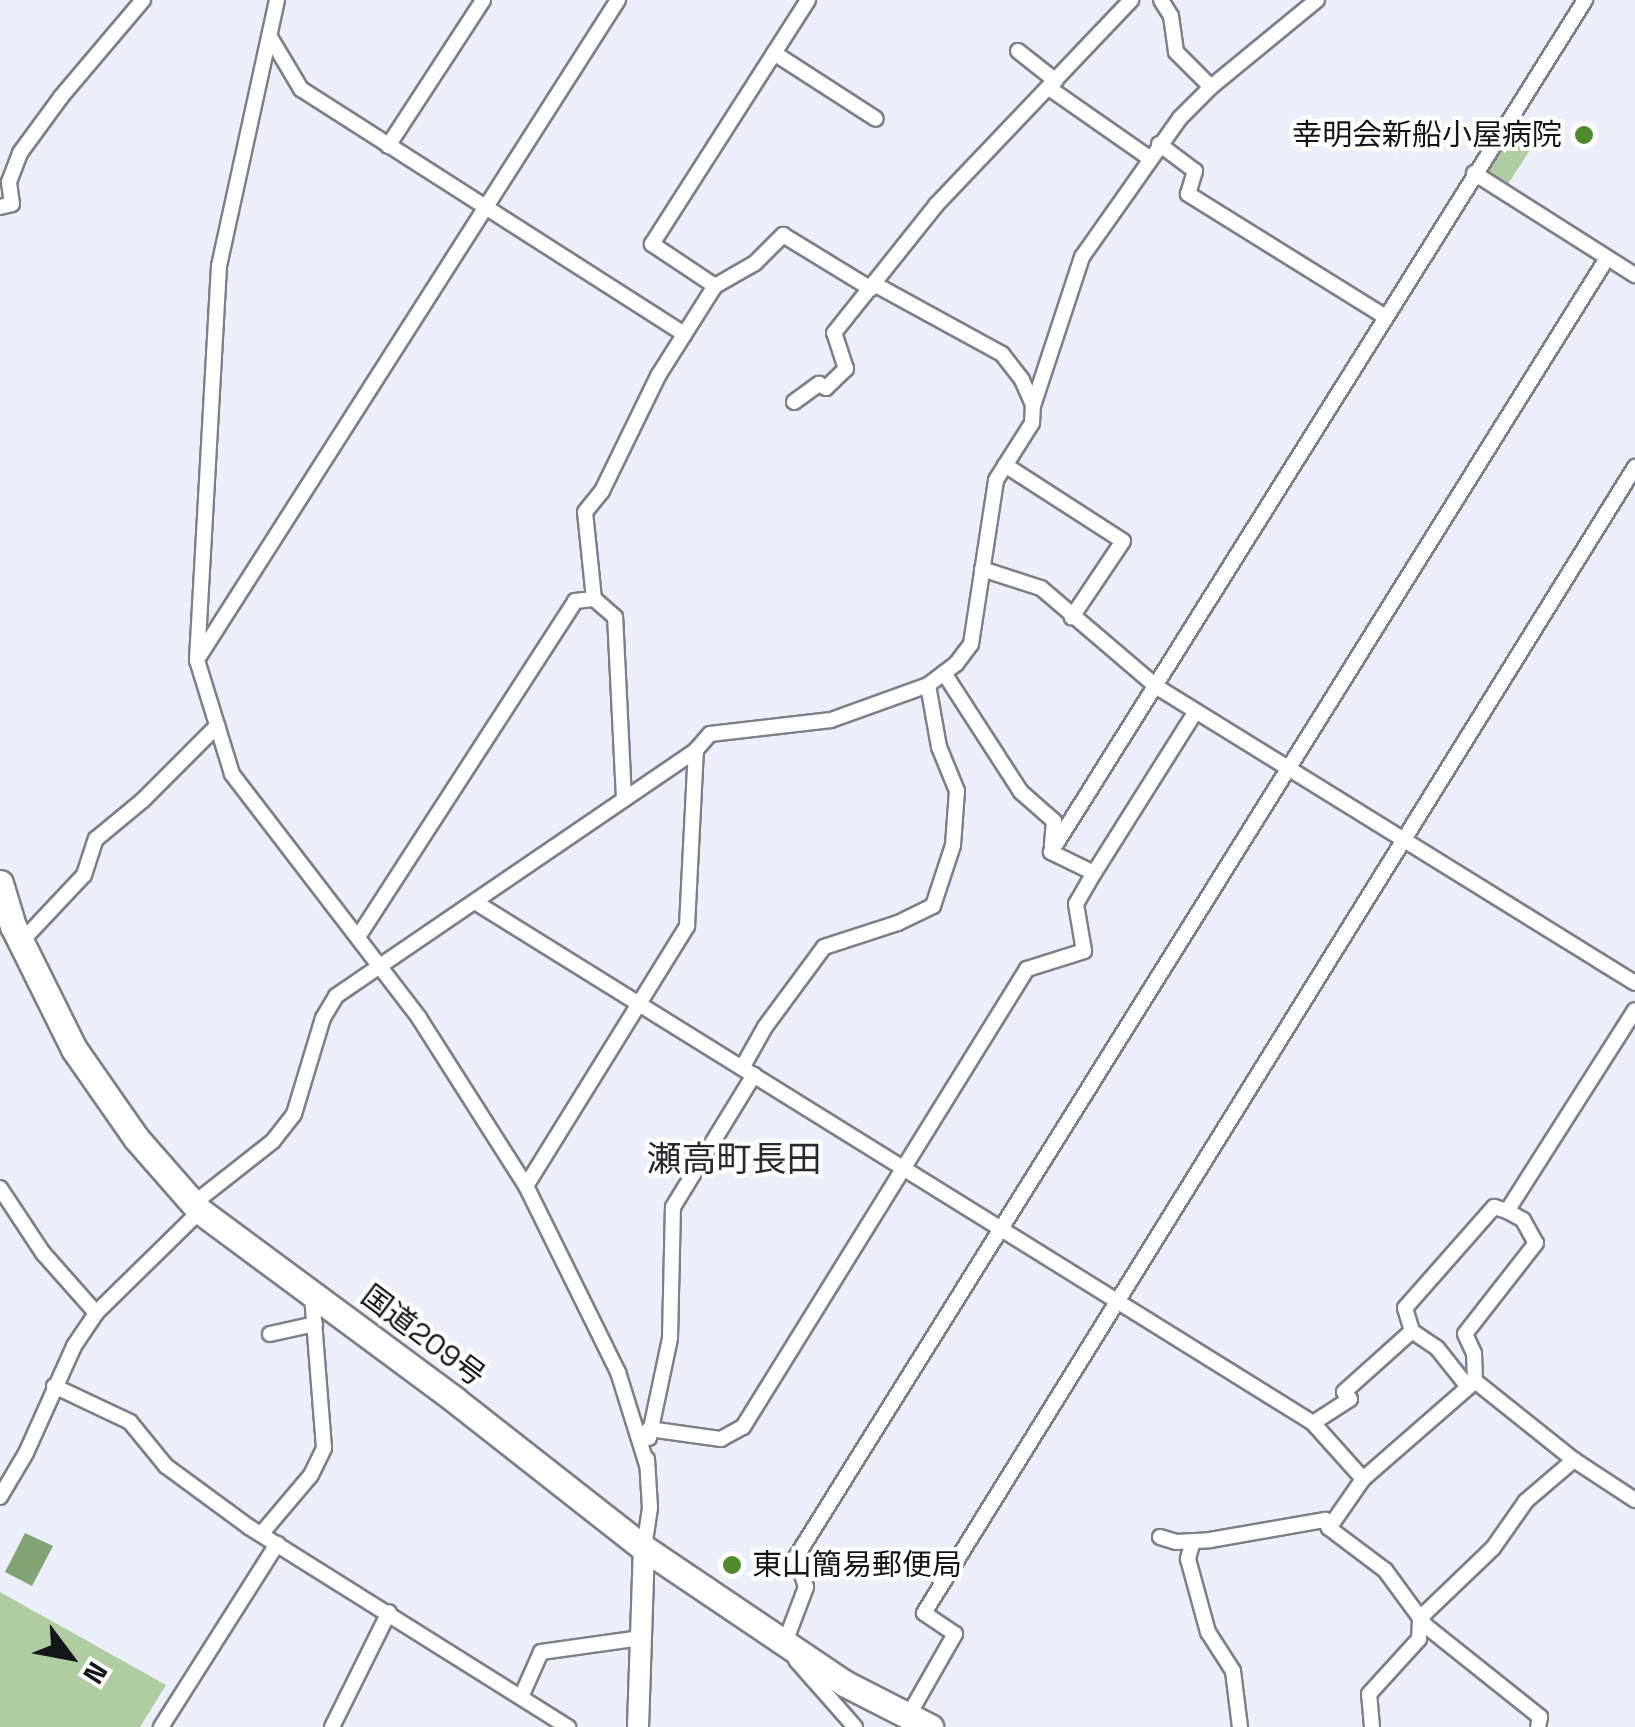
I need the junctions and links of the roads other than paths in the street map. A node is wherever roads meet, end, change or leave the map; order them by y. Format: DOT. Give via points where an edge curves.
graph roads {
  1 [pos="143,0"];
  2 [pos="277,0"];
  3 [pos="483,0"];
  4 [pos="618,0"];
  5 [pos="808,0"];
  6 [pos="1131,0"];
  7 [pos="1161,0"];
  8 [pos="1317,0"];
  9 [pos="1585,0"];
  10 [pos="269,36"];
  11 [pos="1018,51"];
  12 [pos="774,53"];
  13 [pos="1053,84"];
  14 [pos="1211,86"];
  15 [pos="876,119"];
  16 [pos="1159,144"];
  17 [pos="388,146"];
  18 [pos="1148,156"];
  19 [pos="1474,172"];
  20 [pos="0,207"];
  21 [pos="486,207"];
  22 [pos="1607,258"];
  23 [pos="1635,276"];
  24 [pos="715,286"];
  25 [pos="874,287"];
  26 [pos="1384,316"];
  27 [pos="684,334"];
  28 [pos="794,402"];
  29 [pos="1033,406"];
  30 [pos="1005,465"];
  31 [pos="1635,466"];
  32 [pos="982,570"];
  33 [pos="594,599"];
  34 [pos="1072,616"];
  35 [pos="197,660"];
  36 [pos="944,673"];
  37 [pos="928,686"];
  38 [pos="1157,687"];
  39 [pos="1196,712"];
  40 [pos="217,726"];
  41 [pos="696,750"];
  42 [pos="1287,770"];
  43 [pos="624,799"];
  44 [pos="1402,841"];
  45 [pos="1051,852"];
  46 [pos="1094,873"];
  47 [pos="0,882"];
  48 [pos="476,902"];
  49 [pos="11,928"];
  50 [pos="358,937"];
  51 [pos="378,966"];
  52 [pos="1635,984"];
  53 [pos="637,1003"];
  54 [pos="1635,1010"];
  55 [pos="748,1072"];
  56 [pos="902,1168"];
  57 [pos="526,1186"];
  58 [pos="0,1188"];
  59 [pos="196,1208"];
  60 [pos="1507,1210"];
  61 [pos="1001,1229"];
  62 [pos="312,1294"];
  63 [pos="1117,1302"];
  64 [pos="96,1313"];
  65 [pos="315,1324"];
  66 [pos="1412,1330"];
  67 [pos="270,1334"];
  68 [pos="1471,1384"];
  69 [pos="54,1386"];
  70 [pos="1313,1422"];
  71 [pos="649,1429"];
  72 [pos="1574,1460"];
  73 [pos="647,1465"];
  74 [pos="1363,1479"];
  75 [pos="0,1497"];
  76 [pos="1635,1500"];
  77 [pos="1328,1528"];
  78 [pos="262,1534"];
  79 [pos="1160,1538"];
  80 [pos="1193,1541"];
  81 [pos="277,1544"];
  82 [pos="644,1548"];
  83 [pos="388,1612"];
  84 [pos="1420,1618"];
  85 [pos="640,1638"];
  86 [pos="782,1643"];
  87 [pos="521,1696"];
  88 [pos="918,1722"];
  89 [pos="161,1727"];
  90 [pos="332,1727"];
  91 [pos="568,1727"];
  92 [pos="638,1727"];
  93 [pos="855,1727"];
  94 [pos="1240,1727"];
  95 [pos="1372,1727"];
  96 [pos="1538,1727"];
  1 -- 20 [label="street" via="20,153 9,182 12,204"];
  2 -- 10 [label="street"];
  3 -- 17 [label="street"];
  4 -- 21 [label="street"];
  5 -- 12 [label="street"];
  6 -- 13 [label="street"];
  7 -- 14 [label="street" via="1172,16 1176,52"];
  8 -- 14 [label="street"];
  9 -- 19 [label="street"];
  10 -- 17 [label="street" via="300,90"];
  10 -- 35 [label="street" via="219,266"];
  11 -- 13 [label="street"];
  12 -- 15 [label="street"];
  12 -- 24 [label="street" via="652,244"];
  13 -- 18 [label="street"];
  13 -- 25 [label="street" via="936,205"];
  14 -- 16 [label="street"];
  16 -- 18 [label="street"];
  16 -- 26 [label="street" via="1195,170 1188,194"];
  17 -- 21 [label="street"];
  18 -- 29 [label="street" via="1082,256"];
  19 -- 22 [label="street"];
  19 -- 26 [label="street"];
  21 -- 27 [label="street"];
  21 -- 35 [label="street"];
  22 -- 23 [label="street"];
  22 -- 42 [label="street"];
  24 -- 25 [label="street" via="755,263 783,235"];
  24 -- 27 [label="street"];
  25 -- 28 [label="street" via="834,333 846,369 826,388 818,384"];
  25 -- 29 [label="street" via="1002,354"];
  26 -- 38 [label="street"];
  27 -- 33 [label="street" via="585,512"];
  29 -- 30 [label="street" via="1032,423"];
  30 -- 32 [label="street" via="996,480"];
  30 -- 34 [label="street" via="1123,540"];
  31 -- 44 [label="street"];
  32 -- 34 [label="street" via="1040,588"];
  32 -- 36 [label="street" via="971,644"];
  33 -- 43 [label="street" via="615,617"];
  33 -- 50 [label="street" via="575,601"];
  34 -- 38 [label="street"];
  35 -- 40 [label="street"];
  36 -- 37 [label="street"];
  36 -- 45 [label="street" via="1021,792 1054,820"];
  37 -- 41 [label="street" via="831,720 710,734"];
  37 -- 55 [label="street" via="939,748 957,791 953,845 933,906 824,947 766,1027"];
  38 -- 39 [label="street"];
  38 -- 45 [label="street"];
  39 -- 42 [label="street"];
  39 -- 46 [label="street"];
  40 -- 49 [label="street" via="96,839 84,875"];
  40 -- 50 [label="street" via="232,774"];
  41 -- 43 [label="street"];
  41 -- 53 [label="street" via="687,926"];
  42 -- 44 [label="street"];
  42 -- 61 [label="street"];
  43 -- 48 [label="street"];
  44 -- 52 [label="street"];
  44 -- 63 [label="street"];
  45 -- 46 [label="street"];
  46 -- 56 [label="street" via="1076,904 1084,950 1028,969"];
  47 -- 49 [label="highway, 国道209号"];
  48 -- 51 [label="street"];
  48 -- 53 [label="street"];
  49 -- 59 [label="highway, 国道209号" via="74,1049"];
  50 -- 51 [label="street"];
  51 -- 57 [label="street"];
  51 -- 59 [label="street" via="336,996 323,1018 294,1114"];
  53 -- 55 [label="street"];
  53 -- 57 [label="street"];
  54 -- 60 [label="street"];
  55 -- 56 [label="street"];
  55 -- 71 [label="street" via="673,1208 670,1338"];
  56 -- 61 [label="street"];
  56 -- 71 [label="street" via="743,1427 721,1439"];
  57 -- 73 [label="street" via="618,1372"];
  58 -- 64 [label="street"];
  59 -- 62 [label="highway, 国道209号"];
  59 -- 64 [label="street"];
  60 -- 66 [label="street" via="1494,1207 1405,1308"];
  60 -- 68 [label="street" via="1523,1220 1536,1243 1465,1334 1474,1353"];
  61 -- 63 [label="street"];
  61 -- 86 [label="street" via="796,1557 806,1587"];
  62 -- 65 [label="street"];
  62 -- 82 [label="highway, 国道209号"];
  63 -- 70 [label="street"];
  63 -- 88 [label="street" via="924,1613 955,1634"];
  64 -- 69 [label="street"];
  65 -- 67 [label="street"];
  65 -- 78 [label="street" via="324,1448 311,1476"];
  66 -- 68 [label="street"];
  66 -- 70 [label="street" via="1344,1392 1350,1400"];
  68 -- 72 [label="street"];
  68 -- 74 [label="street"];
  69 -- 75 [label="street"];
  69 -- 78 [label="street" via="130,1422 166,1466"];
  70 -- 74 [label="street"];
  71 -- 73 [label="street"];
  72 -- 76 [label="street"];
  72 -- 84 [label="street" via="1526,1501 1493,1548"];
  73 -- 82 [label="street"];
  74 -- 77 [label="street"];
  77 -- 80 [label="street" via="1325,1520"];
  77 -- 84 [label="street" via="1385,1570"];
  78 -- 81 [label="street"];
  79 -- 80 [label="street"];
  80 -- 94 [label="street" via="1188,1559 1208,1632 1233,1671"];
  81 -- 83 [label="street"];
  81 -- 89 [label="street"];
  82 -- 85 [label="main road"];
  82 -- 86 [label="highway, 国道209号"];
  83 -- 87 [label="street"];
  83 -- 90 [label="street"];
  84 -- 95 [label="street" via="1419,1639 1369,1694"];
  84 -- 96 [label="street" via="1540,1717"];
  85 -- 87 [label="street" via="541,1652"];
  85 -- 92 [label="main road"];
  86 -- 88 [label="highway, 国道209号"];
  86 -- 93 [label="street"];
  87 -- 91 [label="street"];
}
